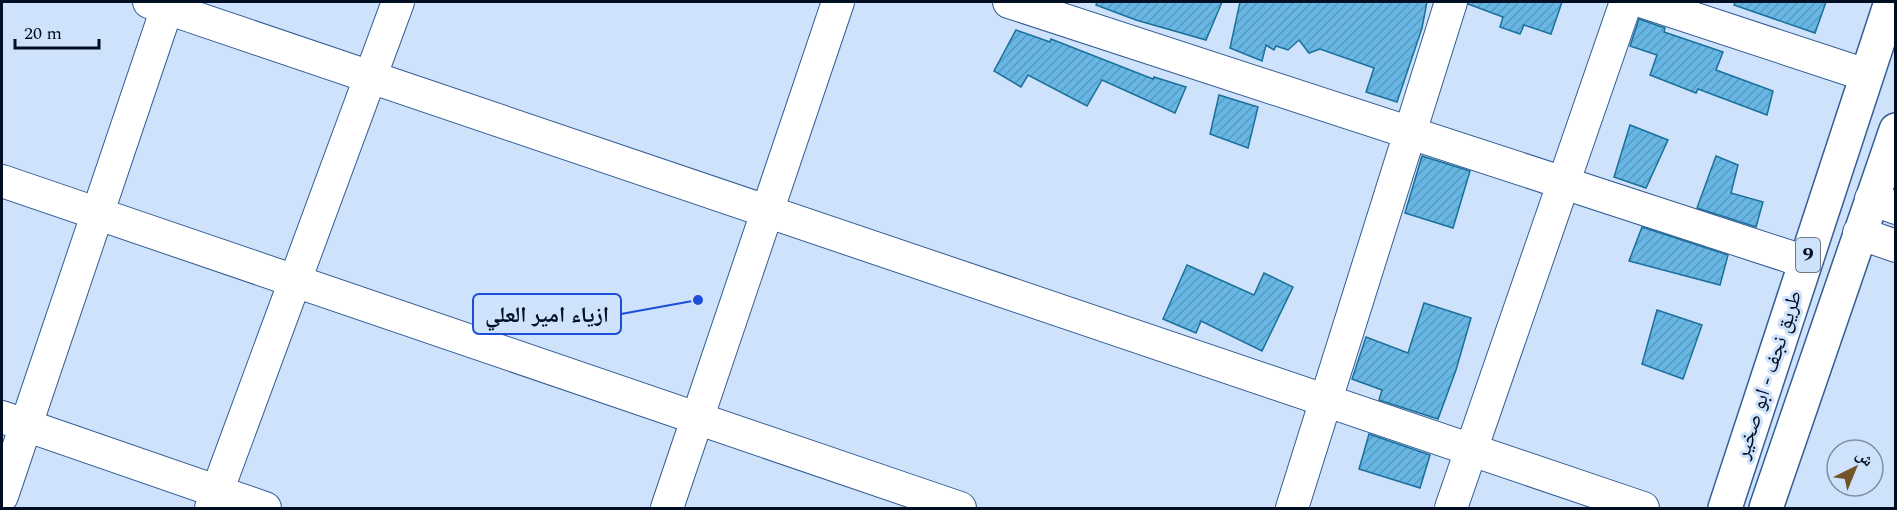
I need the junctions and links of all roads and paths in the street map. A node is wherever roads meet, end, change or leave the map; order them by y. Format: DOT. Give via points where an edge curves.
graph roads {
  1 [pos="398,2"];
  2 [pos="837,2"];
  3 [pos="1009,2"];
  4 [pos="1451,2"];
  5 [pos="1626,2"];
  6 [pos="1644,2"];
  7 [pos="1891,2"];
  8 [pos="162,3"];
  9 [pos="1866,75"];
  10 [pos="370,77"];
  11 [pos="1896,130"];
  12 [pos="1410,132"];
  13 [pos="2,181"];
  14 [pos="1563,183"];
  15 [pos="1883,204"];
  16 [pos="767,211"];
  17 [pos="97,213"];
  18 [pos="1859,233"];
  19 [pos="1896,246"];
  20 [pos="1806,262"];
  21 [pos="295,281"];
  22 [pos="1326,401"];
  23 [pos="698,419"];
  24 [pos="14,421"];
  25 [pos="1471,450"];
  26 [pos="2,496"];
  27 [pos="214,500"];
  28 [pos="265,508"];
  29 [pos="668,508"];
  30 [pos="960,508"];
  31 [pos="1292,508"];
  32 [pos="1451,508"];
  33 [pos="1643,508"];
  34 [pos="1725,508"];
  35 [pos="1766,508"];
  1 -- 10 [label="street"];
  2 -- 16 [label="street"];
  3 -- 12 [label="street"];
  4 -- 12 [label="street"];
  5 -- 14 [label="street"];
  6 -- 9 [label="street"];
  7 -- 9 [label="highway, طريق نجف - ابو صخير / 9"];
  8 -- 10 [label="street"];
  8 -- 17 [label="street"];
  9 -- 20 [label="highway, طريق نجف - ابو صخير / 9"];
  10 -- 16 [label="street"];
  10 -- 21 [label="street"];
  11 -- 15 [label="highway, طريق نجف - ابو صخير / 9"];
  12 -- 14 [label="street"];
  12 -- 22 [label="street"];
  13 -- 17 [label="street"];
  14 -- 20 [label="street"];
  14 -- 25 [label="street"];
  15 -- 18 [label="highway, طريق نجف - ابو صخير / 9"];
  16 -- 22 [label="street"];
  16 -- 23 [label="street"];
  17 -- 21 [label="street"];
  17 -- 24 [label="street"];
  18 -- 19 [label="street"];
  18 -- 35 [label="highway, طريق نجف - ابو صخير / 9"];
  20 -- 34 [label="highway, طريق نجف - ابو صخير / 9"];
  21 -- 23 [label="street"];
  21 -- 27 [label="street"];
  22 -- 25 [label="street"];
  22 -- 31 [label="street"];
  23 -- 29 [label="street"];
  23 -- 30 [label="street"];
  24 -- 26 [label="street"];
  24 -- 27 [label="street"];
  25 -- 32 [label="street"];
  25 -- 33 [label="street"];
  27 -- 28 [label="street"];
}
